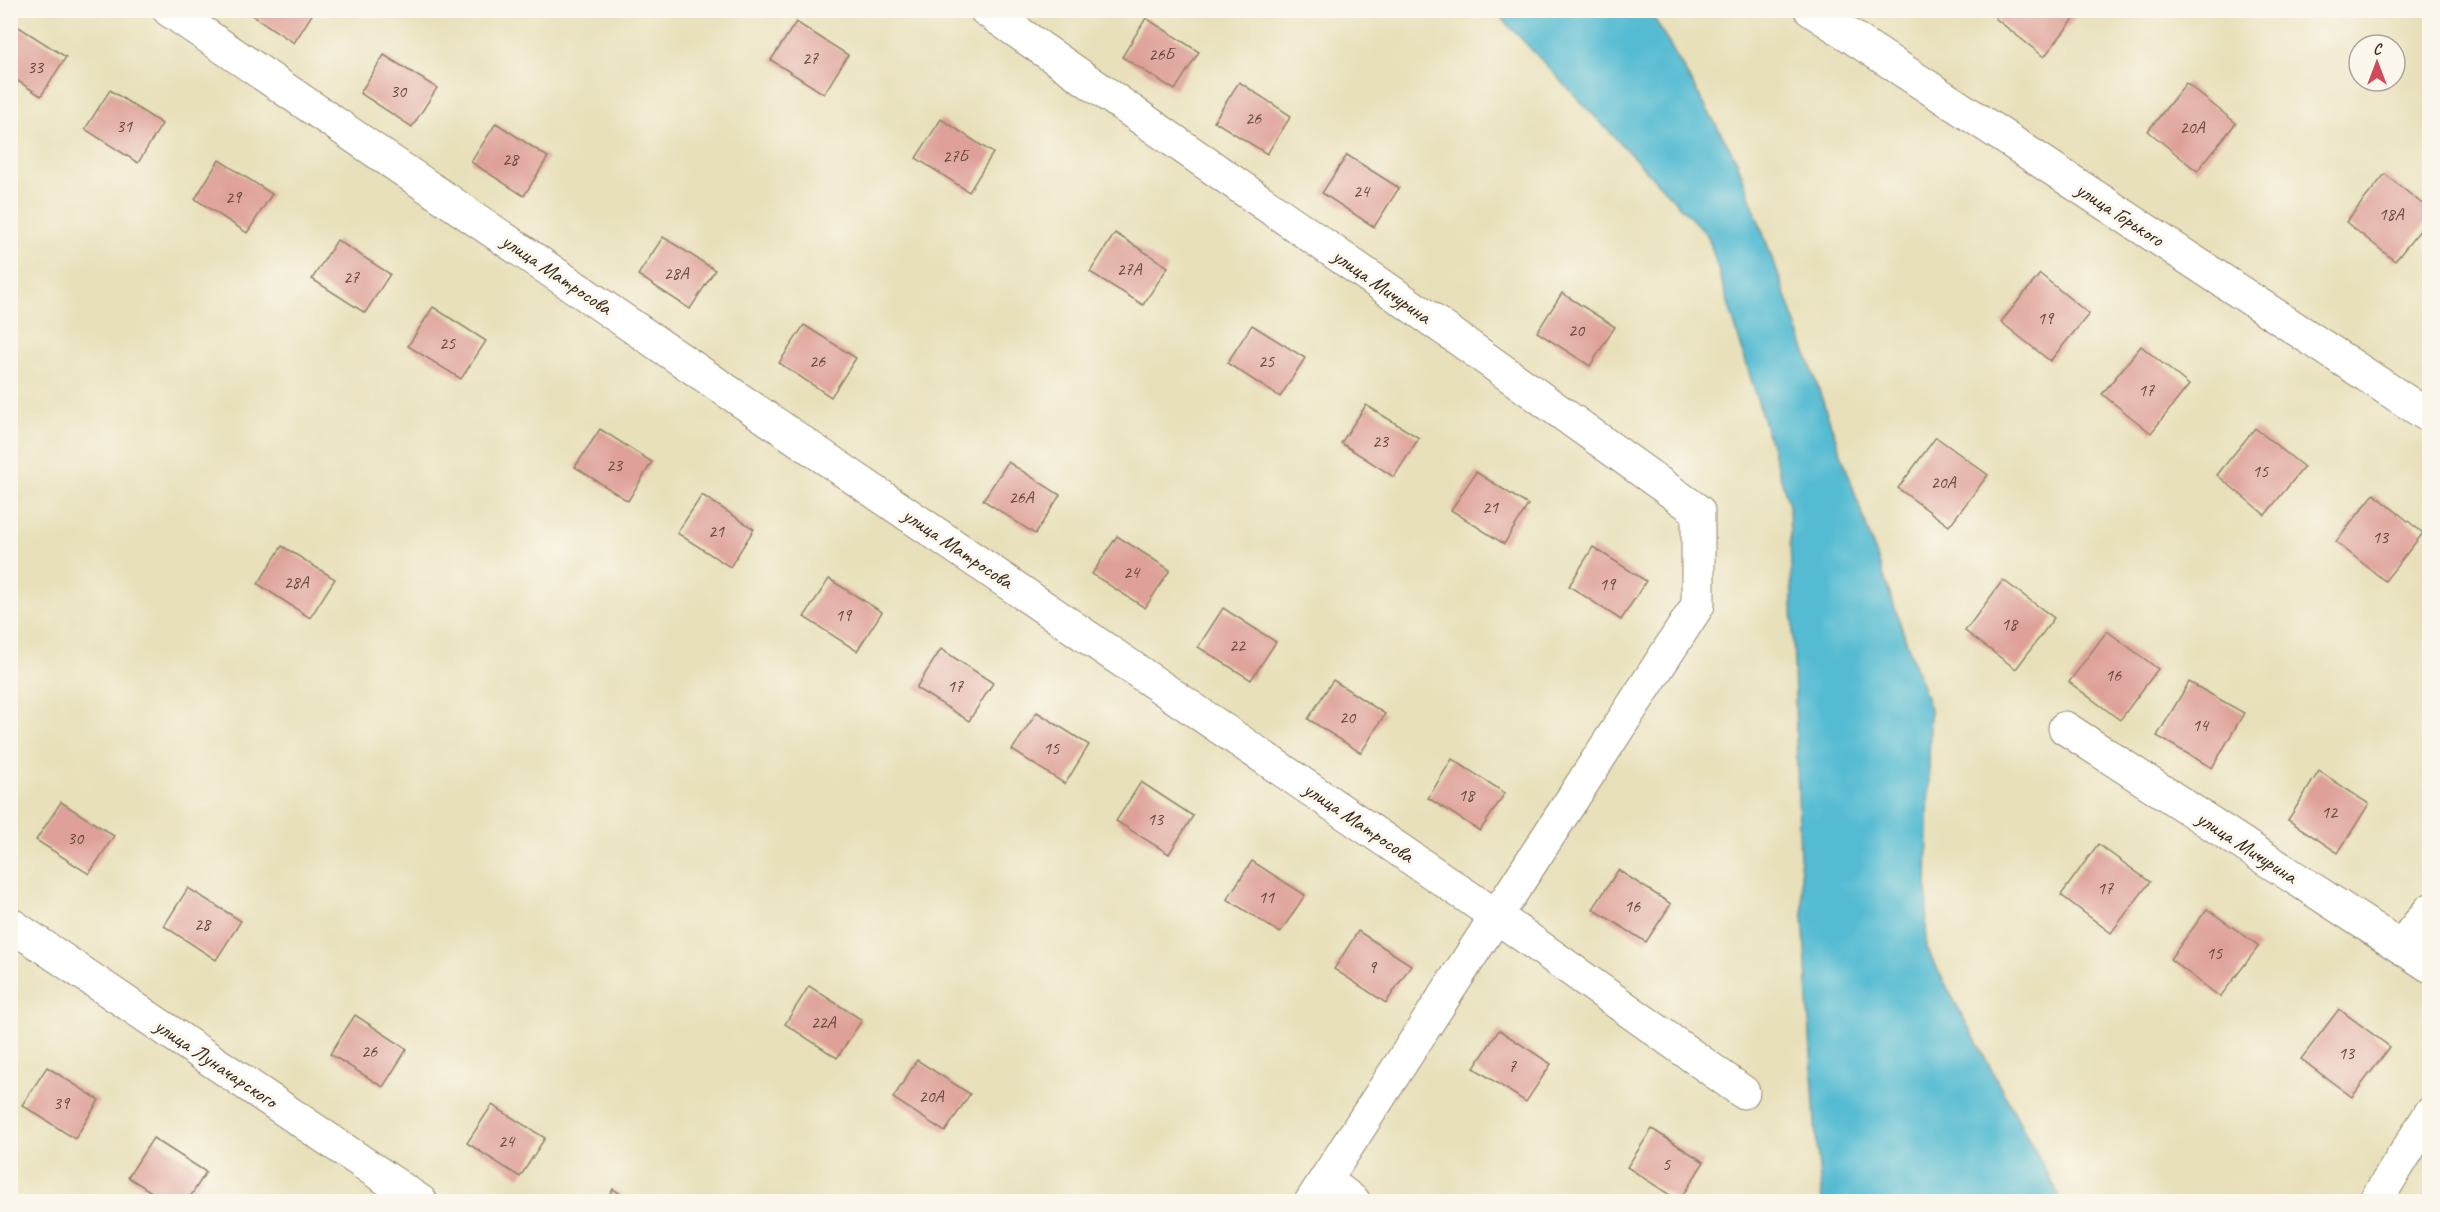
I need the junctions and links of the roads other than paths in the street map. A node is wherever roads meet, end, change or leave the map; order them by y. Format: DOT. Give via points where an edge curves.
graph roads {
  1 [pos="169,10"];
  2 [pos="986,10"];
  3 [pos="1811,10"];
  4 [pos="2430,417"];
  5 [pos="2065,728"];
  6 [pos="2430,910"];
  7 [pos="1497,916"];
  8 [pos="10,924"];
  9 [pos="2400,946"];
  10 [pos="2430,966"];
  11 [pos="1743,1092"];
  12 [pos="2430,1114"];
  13 [pos="1319,1190"];
  14 [pos="422,1202"];
  15 [pos="1354,1202"];
  16 [pos="2375,1202"];
  1 -- 7 [label="street, улица Матросова"];
  2 -- 7 [label="street, улица Мичурина" via="1446,330 1698,511 1698,605"];
  3 -- 4 [label="street, улица Горького"];
  5 -- 9 [label="street, улица Мичурина"];
  6 -- 9 [label="street"];
  7 -- 11 [label="street, улица Матросова"];
  7 -- 13 [label="street"];
  8 -- 14 [label="street, улица Луначарского"];
  9 -- 10 [label="street, улица Мичурина"];
  12 -- 16 [label="street"];
  13 -- 15 [label="street"];
}
